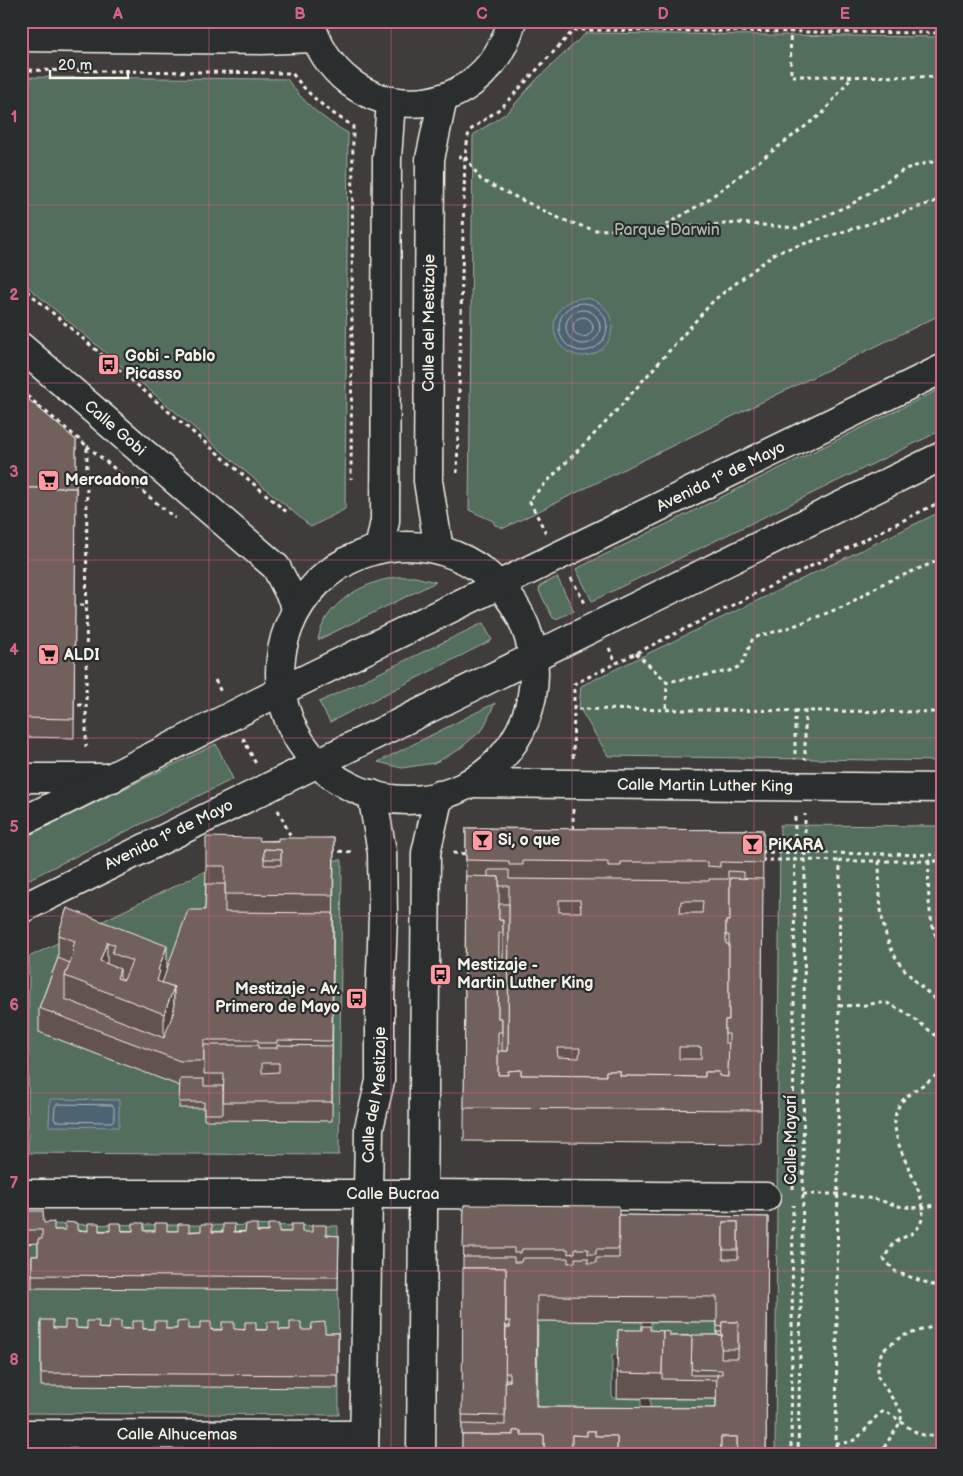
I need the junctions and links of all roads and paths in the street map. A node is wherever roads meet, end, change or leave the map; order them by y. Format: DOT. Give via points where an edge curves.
graph roads {
  1 [pos="512,21"];
  2 [pos="790,21"];
  3 [pos="312,30"];
  4 [pos="790,32"];
  5 [pos="942,33"];
  6 [pos="21,37"];
  7 [pos="21,70"];
  8 [pos="852,76"];
  9 [pos="942,77"];
  10 [pos="443,98"];
  11 [pos="392,101"];
  12 [pos="942,163"];
  13 [pos="481,180"];
  14 [pos="942,199"];
  15 [pos="659,229"];
  16 [pos="21,286"];
  17 [pos="21,347"];
  18 [pos="942,369"];
  19 [pos="21,391"];
  20 [pos="87,446"];
  21 [pos="942,456"];
  22 [pos="351,479"];
  23 [pos="457,481"];
  24 [pos="942,501"];
  25 [pos="289,514"];
  26 [pos="177,520"];
  27 [pos="379,549"];
  28 [pos="439,550"];
  29 [pos="560,557"];
  30 [pos="942,559"];
  31 [pos="276,567"];
  32 [pos="321,579"];
  33 [pos="500,586"];
  34 [pos="68,605"];
  35 [pos="86,605"];
  36 [pos="297,608"];
  37 [pos="597,625"];
  38 [pos="636,653"];
  39 [pos="534,658"];
  40 [pos="616,663"];
  41 [pos="215,680"];
  42 [pos="667,682"];
  43 [pos="281,691"];
  44 [pos="67,704"];
  45 [pos="86,705"];
  46 [pos="666,708"];
  47 [pos="574,709"];
  48 [pos="805,710"];
  49 [pos="942,712"];
  50 [pos="232,716"];
  51 [pos="86,747"];
  52 [pos="573,753"];
  53 [pos="317,763"];
  54 [pos="21,778"];
  55 [pos="112,778"];
  56 [pos="469,784"];
  57 [pos="806,786"];
  58 [pos="266,787"];
  59 [pos="942,788"];
  60 [pos="372,794"];
  61 [pos="439,795"];
  62 [pos="21,822"];
  63 [pos="294,843"];
  64 [pos="326,851"];
  65 [pos="382,852"];
  66 [pos="757,852"];
  67 [pos="796,852"];
  68 [pos="426,853"];
  69 [pos="805,853"];
  70 [pos="475,854"];
  71 [pos="942,855"];
  72 [pos="757,860"];
  73 [pos="796,860"];
  74 [pos="805,860"];
  75 [pos="840,861"];
  76 [pos="879,861"];
  77 [pos="929,861"];
  78 [pos="942,861"];
  79 [pos="21,909"];
  80 [pos="942,950"];
  81 [pos="839,1006"];
  82 [pos="942,1006"];
  83 [pos="942,1040"];
  84 [pos="942,1069"];
  85 [pos="21,1194"];
  86 [pos="367,1194"];
  87 [pos="424,1194"];
  88 [pos="803,1194"];
  89 [pos="838,1194"];
  90 [pos="766,1198"];
  91 [pos="942,1203"];
  92 [pos="922,1208"];
  93 [pos="942,1291"];
  94 [pos="942,1324"];
  95 [pos="901,1423"];
  96 [pos="21,1434"];
  97 [pos="942,1434"];
  98 [pos="836,1443"];
  99 [pos="364,1445"];
  100 [pos="421,1455"];
  101 [pos="791,1455"];
  102 [pos="798,1455"];
  103 [pos="836,1455"];
  104 [pos="881,1455"];
  1 -- 10 [label="street" via="497,58 482,75"];
  2 -- 4 [label="path"];
  3 -- 6 [label="street" via="262,40"];
  3 -- 11 [label="street" via="324,56 337,72 371,95"];
  4 -- 5 [label="path"];
  4 -- 8 [label="path" via="791,76"];
  4 -- 23 [label="path" via="574,30 502,107 469,131 465,156"];
  7 -- 22 [label="path" via="292,73 305,90 332,114 353,126"];
  8 -- 9 [label="path"];
  8 -- 15 [label="path" via="823,113 706,202"];
  10 -- 11 [label="street" via="409,103"];
  10 -- 28 [label="street, Calle del Mestizaje" via="430,158 428,462 429,493"];
  11 -- 27 [label="street" via="387,158 385,521"];
  12 -- 15 [label="path" via="930,162 905,169 852,204 797,228 739,223"];
  13 -- 15 [label="path" via="563,220 594,230"];
  14 -- 29 [label="path" via="777,252 714,300 609,419 529,500"];
  16 -- 25 [label="path"];
  17 -- 31 [label="street, Calle Gobi"];
  18 -- 29 [label="street, Avenida 1º de Mayo"];
  19 -- 20 [label="path"];
  20 -- 26 [label="path"];
  20 -- 35 [label="path"];
  21 -- 37 [label="street, Avenida 1º de Mayo"];
  24 -- 38 [label="path"];
  27 -- 28 [label="street" via="400,546"];
  27 -- 32 [label="street" via="332,570"];
  28 -- 33 [label="street" via="472,564"];
  29 -- 33 [label="street, Avenida 1º de Mayo"];
  29 -- 37 [label="path"];
  30 -- 42 [label="path" via="882,584 845,606 753,638 741,666"];
  31 -- 32 [label="street, Calle Gobi"];
  31 -- 36 [label="street, Calle Gobi"];
  32 -- 36 [label="street"];
  33 -- 39 [label="street" via="519,614"];
  33 -- 43 [label="street, Avenida 1º de Mayo"];
  34 -- 35 [label="path"];
  35 -- 45 [label="path"];
  36 -- 43 [label="street" via="281,659"];
  37 -- 39 [label="street, Avenida 1º de Mayo"];
  37 -- 40 [label="path"];
  38 -- 40 [label="path"];
  38 -- 42 [label="path"];
  39 -- 53 [label="street, Avenida 1º de Mayo"];
  39 -- 56 [label="street" via="528,714 514,744 481,777"];
  40 -- 47 [label="path" via="574,684"];
  41 -- 50 [label="path"];
  42 -- 46 [label="path"];
  43 -- 50 [label="street, Avenida 1º de Mayo"];
  43 -- 53 [label="street" via="290,723"];
  44 -- 45 [label="path"];
  45 -- 51 [label="path"];
  46 -- 47 [label="path"];
  46 -- 48 [label="path"];
  47 -- 52 [label="path"];
  48 -- 49 [label="path"];
  48 -- 57 [label="path, Calle Mayarí"];
  50 -- 55 [label="street, Avenida 1º de Mayo"];
  50 -- 58 [label="path"];
  53 -- 58 [label="street, Avenida 1º de Mayo"];
  53 -- 60 [label="street" via="336,779"];
  54 -- 55 [label="street"];
  55 -- 62 [label="street, Avenida 1º de Mayo"];
  56 -- 57 [label="street, Calle Martin Luther King"];
  56 -- 61 [label="street"];
  57 -- 59 [label="street, Calle Martin Luther King"];
  57 -- 69 [label="path, Calle Mayarí"];
  58 -- 63 [label="path"];
  58 -- 79 [label="street, Avenida 1º de Mayo"];
  60 -- 61 [label="street" via="415,799"];
  60 -- 65 [label="street, Calle del Mestizaje"];
  61 -- 68 [label="street"];
  64 -- 65 [label="path"];
  65 -- 86 [label="street, Calle del Mestizaje" via="380,1081 369,1128"];
  66 -- 67 [label="path"];
  67 -- 69 [label="path"];
  67 -- 73 [label="path"];
  68 -- 70 [label="path"];
  68 -- 87 [label="street"];
  69 -- 71 [label="path"];
  69 -- 74 [label="path, Calle Mayarí"];
  72 -- 73 [label="path"];
  73 -- 74 [label="path"];
  73 -- 101 [label="path"];
  74 -- 75 [label="path"];
  74 -- 88 [label="path, Calle Mayarí"];
  75 -- 76 [label="path"];
  75 -- 81 [label="path"];
  76 -- 77 [label="path"];
  76 -- 82 [label="path" via="879,905 889,943 899,964"];
  77 -- 78 [label="path"];
  77 -- 80 [label="path" via="932,926"];
  81 -- 83 [label="path" via="887,1003 906,1012"];
  81 -- 89 [label="path"];
  84 -- 92 [label="path" via="904,1098 896,1113 895,1133"];
  85 -- 86 [label="street, Calle Bucraa"];
  86 -- 87 [label="street, Calle Bucraa"];
  86 -- 99 [label="street, Calle del Mestizaje"];
  87 -- 90 [label="street, Calle Bucraa"];
  87 -- 100 [label="street"];
  88 -- 89 [label="path"];
  88 -- 102 [label="path, Calle Mayarí"];
  89 -- 92 [label="path"];
  89 -- 98 [label="path"];
  91 -- 92 [label="path"];
  92 -- 93 [label="path" via="920,1225 893,1243 884,1258 896,1272"];
  94 -- 95 [label="path" via="902,1336 882,1351 878,1377 902,1413"];
  95 -- 97 [label="path" via="925,1436"];
  95 -- 98 [label="path" via="884,1411 876,1415 852,1441"];
  95 -- 104 [label="path"];
  96 -- 99 [label="street, Calle Alhucemas"];
  98 -- 103 [label="path"];
}
